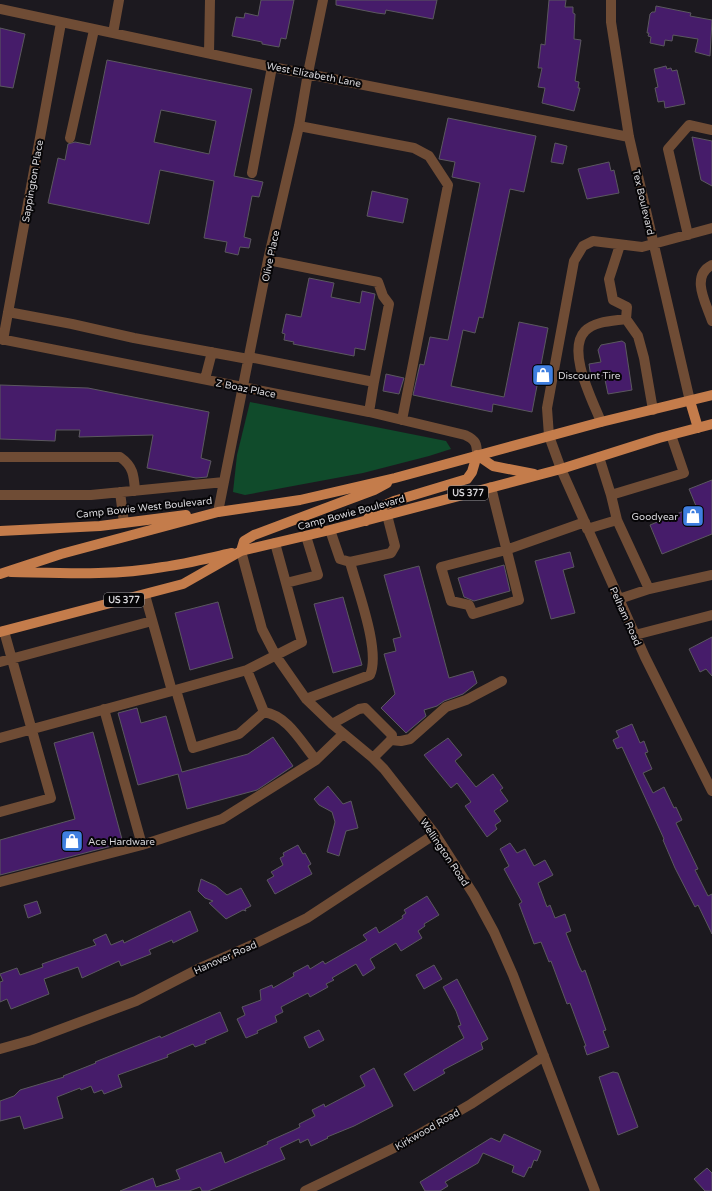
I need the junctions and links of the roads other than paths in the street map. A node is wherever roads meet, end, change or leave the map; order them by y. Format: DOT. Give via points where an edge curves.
graph roads {
  1 [pos="119,0"];
  2 [pos="210,0"];
  3 [pos="323,0"];
  4 [pos="611,0"];
  5 [pos="0,9"];
  6 [pos="62,23"];
  7 [pos="94,30"];
  8 [pos="113,33"];
  9 [pos="208,53"];
  10 [pos="272,67"];
  11 [pos="308,73"];
  12 [pos="299,126"];
  13 [pos="712,130"];
  14 [pos="629,137"];
  15 [pos="70,138"];
  16 [pos="252,173"];
  17 [pos="712,228"];
  18 [pos="688,235"];
  19 [pos="620,245"];
  20 [pos="654,245"];
  21 [pos="268,260"];
  22 [pos="712,265"];
  23 [pos="8,312"];
  24 [pos="626,319"];
  25 [pos="712,321"];
  26 [pos="2,340"];
  27 [pos="212,352"];
  28 [pos="248,358"];
  29 [pos="205,379"];
  30 [pos="374,382"];
  31 [pos="244,387"];
  32 [pos="712,395"];
  33 [pos="690,401"];
  34 [pos="653,410"];
  35 [pos="369,412"];
  36 [pos="402,420"];
  37 [pos="601,422"];
  38 [pos="712,424"];
  39 [pos="698,428"];
  40 [pos="671,435"];
  41 [pos="549,436"];
  42 [pos="477,455"];
  43 [pos="599,456"];
  44 [pos="0,457"];
  45 [pos="560,469"];
  46 [pos="537,475"];
  47 [pos="395,478"];
  48 [pos="224,482"];
  49 [pos="491,487"];
  50 [pos="135,491"];
  51 [pos="120,492"];
  52 [pos="0,495"];
  53 [pos="611,495"];
  54 [pos="218,512"];
  55 [pos="387,515"];
  56 [pos="617,520"];
  57 [pos="366,521"];
  58 [pos="124,523"];
  59 [pos="586,526"];
  60 [pos="0,530"];
  61 [pos="330,530"];
  62 [pos="306,536"];
  63 [pos="275,543"];
  64 [pos="506,550"];
  65 [pos="241,551"];
  66 [pos="350,562"];
  67 [pos="1,573"];
  68 [pos="712,575"];
  69 [pos="286,583"];
  70 [pos="649,589"];
  71 [pos="145,595"];
  72 [pos="619,599"];
  73 [pos="712,615"];
  74 [pos="152,621"];
  75 [pos="2,631"];
  76 [pos="635,635"];
  77 [pos="276,656"];
  78 [pos="12,659"];
  79 [pos="0,662"];
  80 [pos="247,670"];
  81 [pos="502,681"];
  82 [pos="174,690"];
  83 [pos="306,699"];
  84 [pos="104,709"];
  85 [pos="264,712"];
  86 [pos="332,724"];
  87 [pos="30,730"];
  88 [pos="343,734"];
  89 [pos="0,738"];
  90 [pos="391,740"];
  91 [pos="373,758"];
  92 [pos="316,760"];
  93 [pos="712,791"];
  94 [pos="0,812"];
  95 [pos="435,834"];
  96 [pos="142,845"];
  97 [pos="0,882"];
  98 [pos="0,1049"];
  99 [pos="544,1056"];
  100 [pos="305,1191"];
  101 [pos="594,1191"];
  1 -- 8 [label="street"];
  2 -- 9 [label="street"];
  3 -- 11 [label="street, Olive Place"];
  4 -- 14 [label="street, Tex Boulevard" via="611,22"];
  5 -- 6 [label="street, West Elizabeth Lane"];
  6 -- 7 [label="street, West Elizabeth Lane"];
  6 -- 23 [label="street, Sappington Place"];
  7 -- 8 [label="street, West Elizabeth Lane"];
  7 -- 15 [label="street"];
  8 -- 9 [label="street, West Elizabeth Lane"];
  9 -- 10 [label="street, West Elizabeth Lane"];
  10 -- 11 [label="street, West Elizabeth Lane"];
  10 -- 16 [label="street"];
  11 -- 12 [label="street, Olive Place"];
  11 -- 14 [label="street, West Elizabeth Lane"];
  12 -- 21 [label="street, Olive Place"];
  12 -- 36 [label="street" via="414,148 429,156 448,185"];
  13 -- 18 [label="street" via="689,125 668,149"];
  14 -- 20 [label="street, Tex Boulevard"];
  17 -- 18 [label="street, Pelham Road"];
  18 -- 20 [label="street, Pelham Road"];
  19 -- 20 [label="street, Pelham Road"];
  19 -- 24 [label="street" via="609,279 613,300 627,307"];
  19 -- 41 [label="street, Pelham Road" via="593,241 583,246 574,260 548,408"];
  20 -- 33 [label="street, Tex Boulevard"];
  21 -- 28 [label="street, Olive Place"];
  21 -- 30 [label="street" via="378,282 389,304"];
  22 -- 25 [label="street" via="703,272 700,282"];
  23 -- 26 [label="street, Sappington Place"];
  23 -- 27 [label="street"];
  24 -- 34 [label="street" via="638,336"];
  24 -- 37 [label="street" via="599,323 585,331 580,342 582,377"];
  26 -- 29 [label="street, Z Boaz Place"];
  27 -- 28 [label="street"];
  27 -- 29 [label="street"];
  28 -- 30 [label="street"];
  28 -- 31 [label="street, Olive Place"];
  29 -- 31 [label="street, Z Boaz Place"];
  30 -- 35 [label="street"];
  31 -- 35 [label="street, Z Boaz Place"];
  31 -- 48 [label="street, Olive Place"];
  32 -- 33 [label="main road"];
  33 -- 34 [label="main road"];
  33 -- 39 [label="main road"];
  34 -- 37 [label="main road"];
  35 -- 36 [label="street, Z Boaz Place"];
  36 -- 42 [label="street, Z Boaz Place" via="473,438 477,443"];
  37 -- 41 [label="main road"];
  38 -- 39 [label="main road, Camp Bowie Boulevard / US 377"];
  39 -- 40 [label="main road, Camp Bowie Boulevard / US 377"];
  40 -- 43 [label="main road, Camp Bowie Boulevard / US 377"];
  40 -- 53 [label="street" via="684,473"];
  41 -- 42 [label="main road"];
  41 -- 45 [label="street, Pelham Road"];
  42 -- 46 [label="main road" via="493,466"];
  42 -- 47 [label="main road"];
  42 -- 57 [label="main road" via="472,472 466,479 374,510"];
  43 -- 45 [label="main road, Camp Bowie Boulevard / US 377"];
  43 -- 53 [label="street"];
  44 -- 50 [label="street" via="120,457 128,463 134,473"];
  45 -- 46 [label="main road, Camp Bowie Boulevard / US 377"];
  45 -- 59 [label="street, Pelham Road"];
  46 -- 49 [label="main road, Camp Bowie Boulevard / US 377"];
  47 -- 54 [label="main road" via="300,500"];
  47 -- 65 [label="main road" via="374,490 254,535 244,541"];
  48 -- 50 [label="street"];
  48 -- 54 [label="street, Olive Place"];
  49 -- 55 [label="main road, Camp Bowie Boulevard / US 377"];
  49 -- 64 [label="street"];
  50 -- 51 [label="street"];
  51 -- 52 [label="street" via="91,495"];
  51 -- 58 [label="street"];
  53 -- 56 [label="street"];
  54 -- 58 [label="main road, Camp Bowie West Boulevard"];
  54 -- 67 [label="main road" via="61,554"];
  55 -- 57 [label="main road, Camp Bowie Boulevard / US 377"];
  55 -- 66 [label="street" via="395,546 391,553"];
  56 -- 59 [label="street"];
  56 -- 70 [label="street"];
  57 -- 61 [label="main road, Camp Bowie Boulevard / US 377"];
  58 -- 60 [label="main road, Camp Bowie West Boulevard"];
  59 -- 64 [label="street"];
  59 -- 72 [label="street, Pelham Road"];
  61 -- 62 [label="main road, Camp Bowie Boulevard / US 377"];
  61 -- 66 [label="street" via="340,559"];
  62 -- 63 [label="main road, Camp Bowie Boulevard / US 377"];
  62 -- 69 [label="street" via="318,575"];
  63 -- 65 [label="main road, Camp Bowie Boulevard / US 377"];
  63 -- 69 [label="street"];
  64 -- 64 [label="street" via="519,600 473,614 469,605 451,601 442,567"];
  65 -- 67 [label="main road" via="163,568 78,574"];
  65 -- 71 [label="main road, Camp Bowie Boulevard / US 377" via="183,584"];
  65 -- 77 [label="street, Wellington Road" via="262,629"];
  66 -- 83 [label="street" via="373,647 373,668 370,675"];
  68 -- 70 [label="street"];
  69 -- 77 [label="street" via="302,642"];
  70 -- 72 [label="street"];
  71 -- 74 [label="street"];
  71 -- 75 [label="main road, Camp Bowie Boulevard / US 377"];
  72 -- 76 [label="street, Pelham Road"];
  73 -- 76 [label="street"];
  74 -- 78 [label="street"];
  74 -- 82 [label="street"];
  75 -- 78 [label="street"];
  76 -- 93 [label="street, Pelham Road"];
  77 -- 80 [label="street"];
  77 -- 83 [label="street, Wellington Road"];
  78 -- 79 [label="street"];
  78 -- 87 [label="street"];
  80 -- 82 [label="street"];
  80 -- 85 [label="street"];
  81 -- 90 [label="street" via="466,700 446,707 410,738 401,741"];
  82 -- 84 [label="street"];
  82 -- 85 [label="street" via="193,748 239,734"];
  83 -- 86 [label="street, Wellington Road"];
  84 -- 87 [label="street"];
  84 -- 96 [label="street"];
  85 -- 92 [label="street" via="274,714 284,721"];
  86 -- 88 [label="street, Wellington Road"];
  86 -- 90 [label="street" via="358,709 365,708 392,735"];
  87 -- 89 [label="street"];
  87 -- 94 [label="street" via="51,798"];
  88 -- 91 [label="street, Wellington Road"];
  88 -- 92 [label="street"];
  90 -- 91 [label="street"];
  91 -- 95 [label="street, Wellington Road"];
  92 -- 96 [label="street" via="222,819"];
  95 -- 98 [label="street, Hanover Road" via="307,918 136,1001 32,1040"];
  95 -- 99 [label="street, Wellington Road" via="471,889 494,932"];
  96 -- 97 [label="street"];
  99 -- 100 [label="street, Kirkwood Road" via="471,1104 404,1143"];
  99 -- 101 [label="street, Wellington Road"];
}
